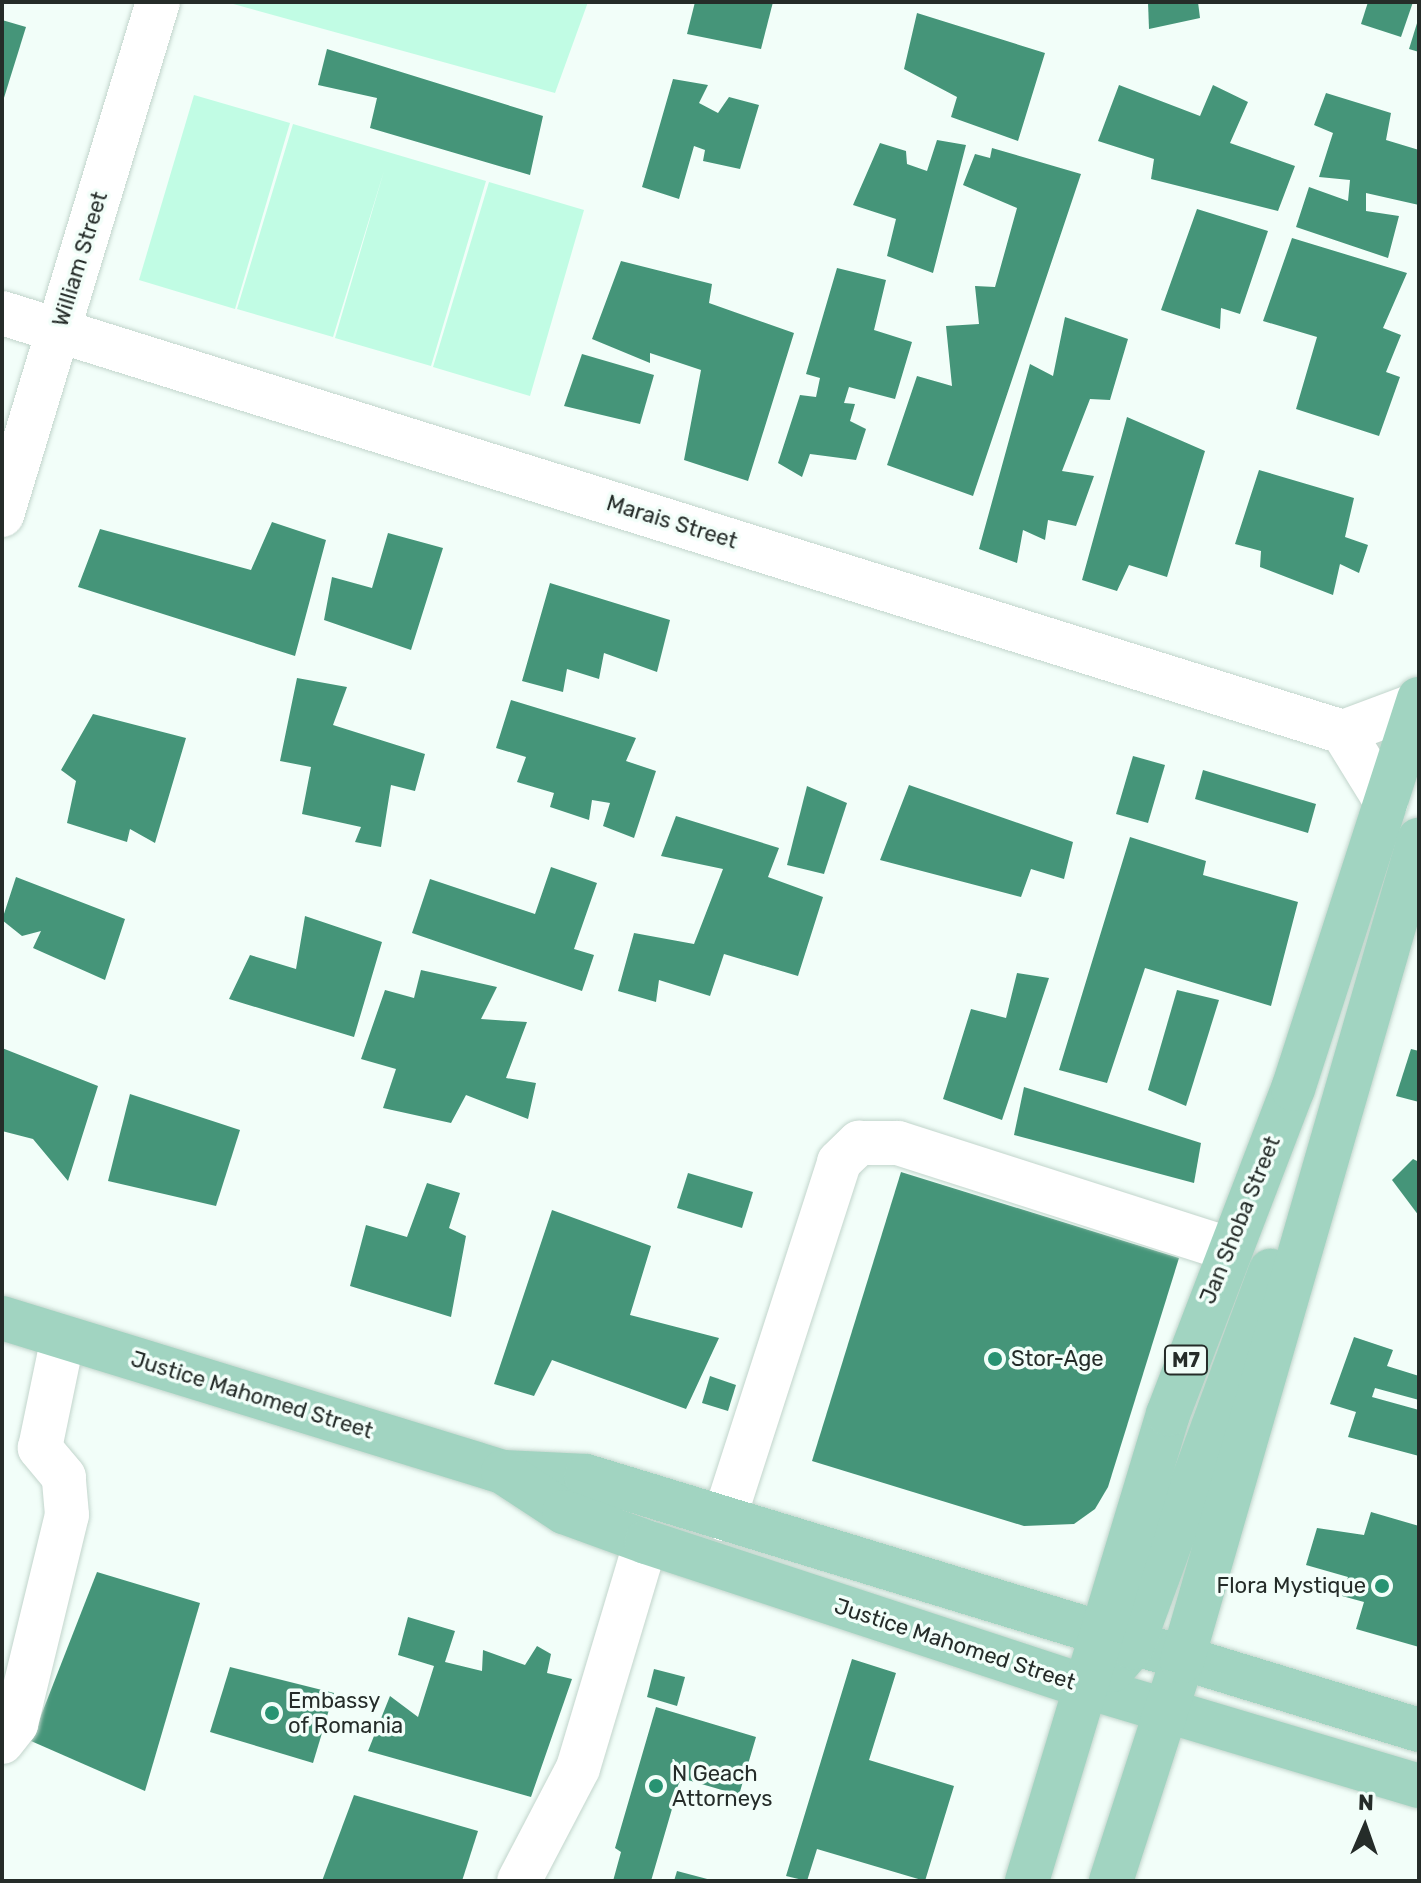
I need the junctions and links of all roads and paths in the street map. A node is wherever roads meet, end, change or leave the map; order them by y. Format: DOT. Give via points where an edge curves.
graph roads {
  1 [pos="158,2"];
  2 [pos="2,313"];
  3 [pos="58,330"];
  4 [pos="2,515"];
  5 [pos="1418,702"];
  6 [pos="1343,732"];
  7 [pos="1386,802"];
  8 [pos="1419,840"];
  9 [pos="1301,1244"];
  10 [pos="1228,1249"];
  11 [pos="2,1318"];
  12 [pos="63,1337"];
  13 [pos="503,1472"];
  14 [pos="724,1519"];
  15 [pos="646,1542"];
  16 [pos="1117,1642"];
  17 [pos="1182,1661"];
  18 [pos="1087,1687"];
  19 [pos="1167,1711"];
  20 [pos="1419,1730"];
  21 [pos="2,1742"];
  22 [pos="1419,1786"];
  23 [pos="519,1881"];
  24 [pos="1027,1881"];
  25 [pos="1111,1881"];
  1 -- 3 [label="street, William Street"];
  2 -- 3 [label="street, Marais Street"];
  3 -- 4 [label="street, William Street"];
  3 -- 6 [label="street, Marais Street"];
  5 -- 6 [label="street"];
  5 -- 7 [label="main road, Jan Shoba Street / M7"];
  6 -- 7 [label="street"];
  7 -- 10 [label="main road, Jan Shoba Street / M7" via="1293,1089"];
  8 -- 9 [label="main road"];
  9 -- 16 [label="main road" via="1259,1289"];
  9 -- 17 [label="main road"];
  10 -- 14 [label="street" via="898,1143 859,1143 839,1162"];
  10 -- 16 [label="main road, Jan Shoba Street / M7" via="1168,1414"];
  11 -- 12 [label="main road, Justice Mahomed Street"];
  12 -- 13 [label="main road, Justice Mahomed Street"];
  12 -- 21 [label="street" via="40,1448 64,1477 67,1515 16,1724"];
  13 -- 14 [label="main road, Justice Mahomed Street" via="586,1476"];
  13 -- 15 [label="main road, Justice Mahomed Street" via="564,1512"];
  14 -- 16 [label="main road, Justice Mahomed Street"];
  15 -- 18 [label="main road, Justice Mahomed Street"];
  15 -- 23 [label="street" via="578,1768"];
  16 -- 17 [label="main road, Justice Mahomed Street"];
  16 -- 18 [label="main road, Jan Shoba Street / M7"];
  17 -- 19 [label="main road"];
  17 -- 20 [label="main road, Justice Mahomed Street"];
  18 -- 19 [label="main road, Justice Mahomed Street"];
  18 -- 24 [label="main road, Jan Shoba Street / M7"];
  19 -- 22 [label="main road, Justice Mahomed Street"];
  19 -- 25 [label="main road"];
}
